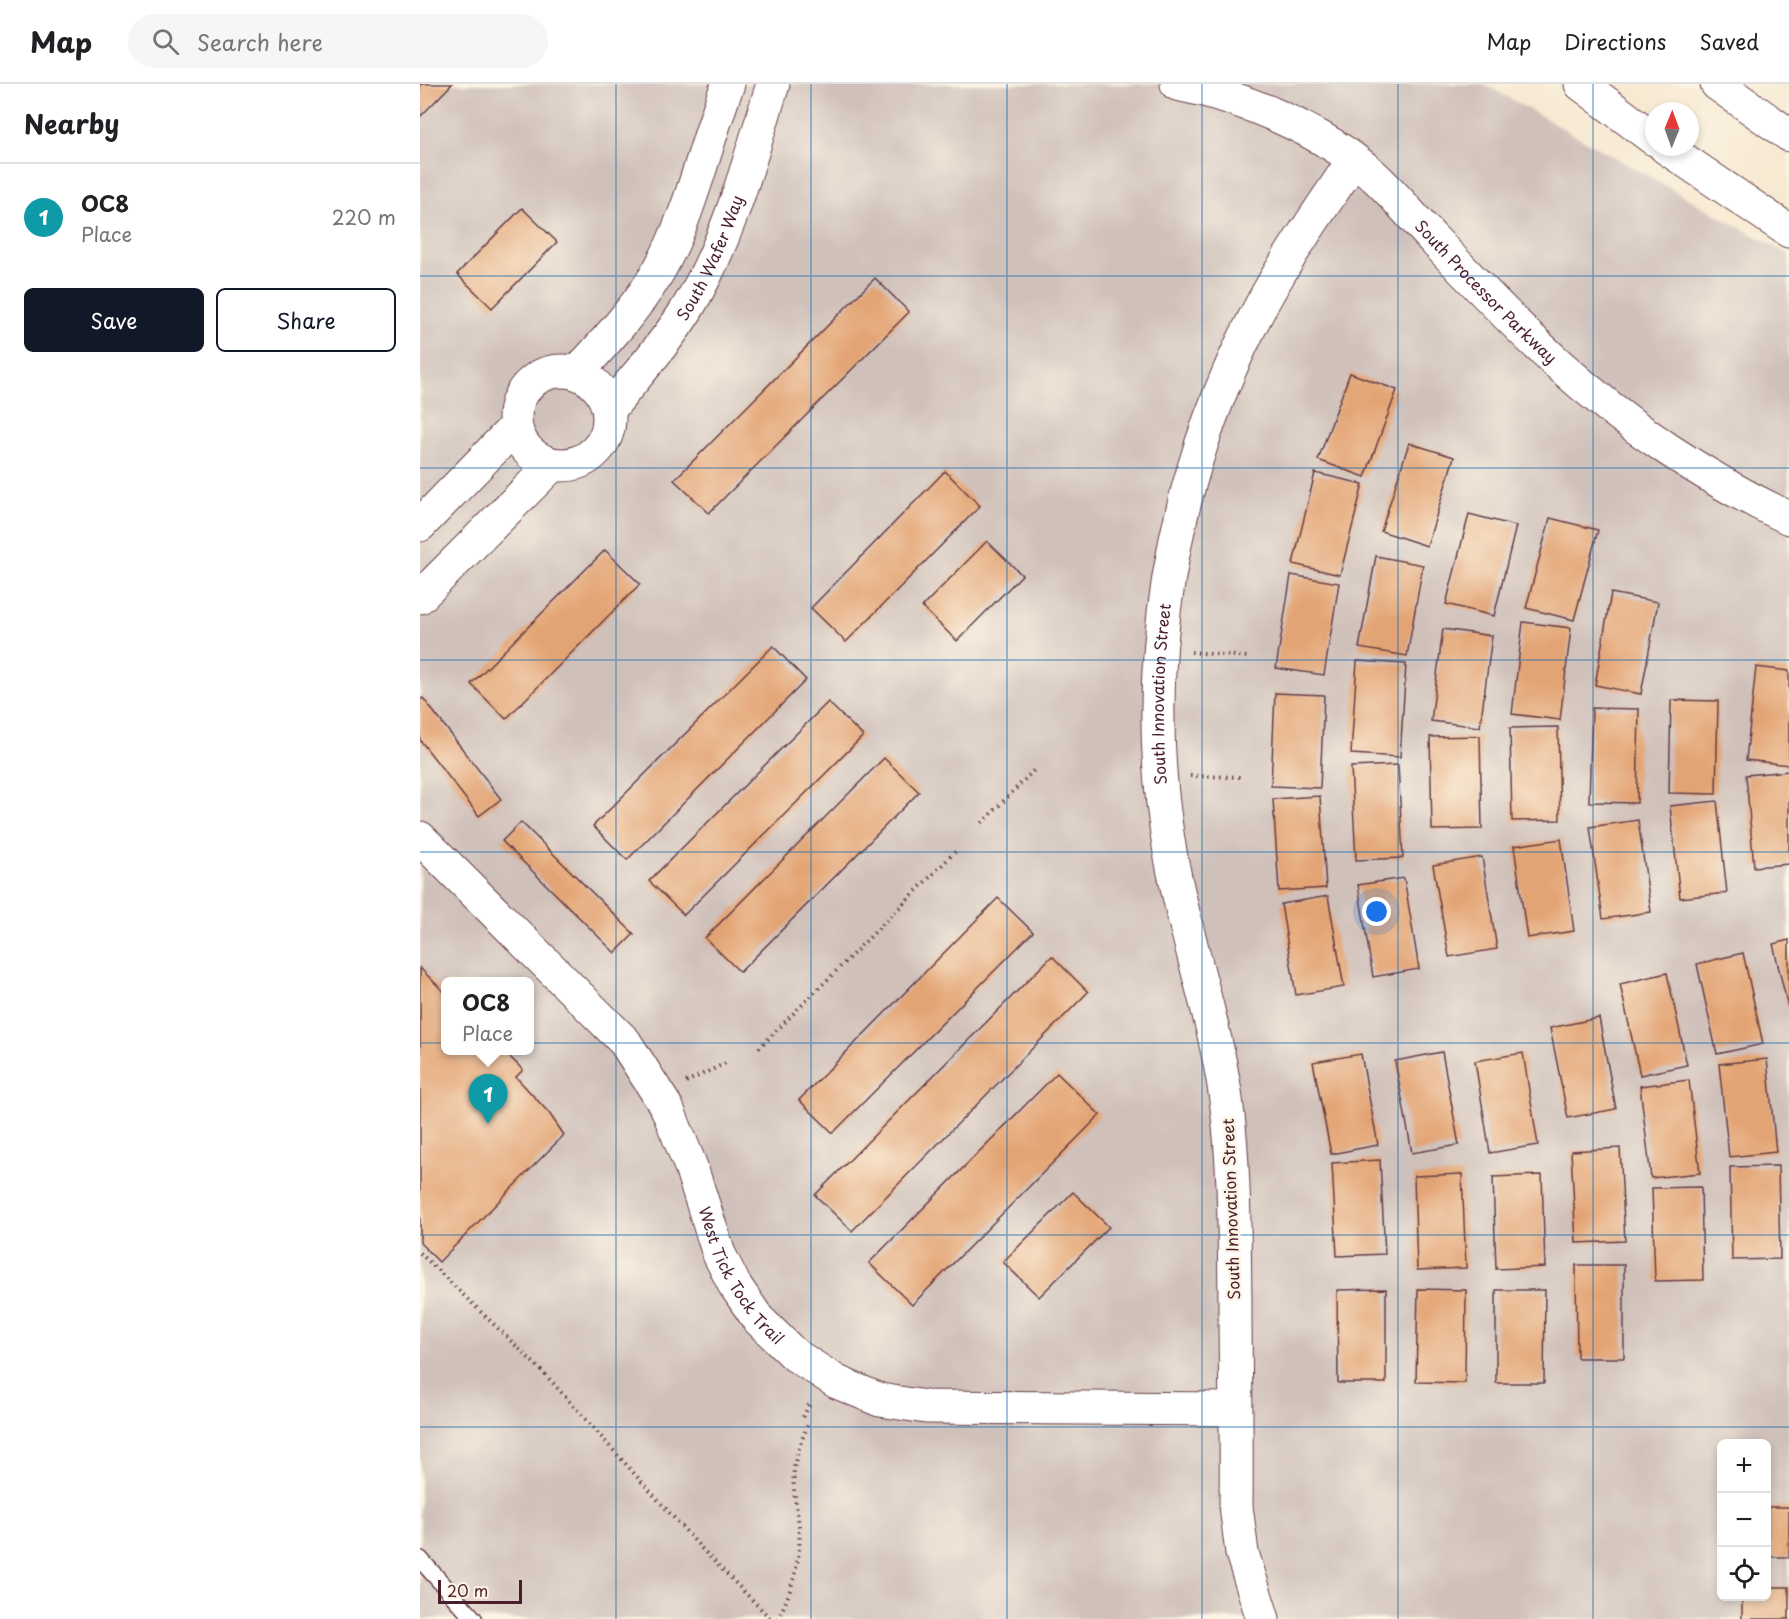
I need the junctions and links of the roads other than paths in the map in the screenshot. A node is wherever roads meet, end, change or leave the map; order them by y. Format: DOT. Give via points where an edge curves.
graph roads {
  1 [pos="728,84"];
  2 [pos="773,84"];
  3 [pos="1177,84"];
  4 [pos="1581,84"];
  5 [pos="1717,84"];
  6 [pos="1645,132"];
  7 [pos="1789,135"];
  8 [pos="1678,156"];
  9 [pos="1353,161"];
  10 [pos="1789,231"];
  11 [pos="577,373"];
  12 [pos="609,410"];
  13 [pos="515,427"];
  14 [pos="552,465"];
  15 [pos="1789,518"];
  16 [pos="420,525"];
  17 [pos="420,597"];
  18 [pos="420,838"];
  19 [pos="1235,1409"];
  20 [pos="420,1558"];
  21 [pos="474,1619"];
  22 [pos="1263,1619"];
  1 -- 11 [label="street" via="688,202 656,275 633,310"];
  2 -- 12 [label="street, South Wafer Way" via="745,175 707,272 680,319"];
  3 -- 9 [label="street, South Processor Parkway" via="1208,90 1270,114 1320,138"];
  4 -- 6 [label="street"];
  5 -- 7 [label="street"];
  8 -- 10 [label="street"];
  9 -- 15 [label="street, South Processor Parkway" via="1372,174 1557,363 1665,446"];
  9 -- 19 [label="street, South Innovation Street" via="1289,258 1224,382 1186,495 1164,620 1157,722 1168,843 1215,1033 1233,1163"];
  11 -- 12 [label="street" via="598,387"];
  11 -- 13 [label="street" via="552,372 529,384 517,404"];
  12 -- 14 [label="street" via="605,440 596,453 568,466"];
  13 -- 14 [label="street" via="528,452"];
  13 -- 16 [label="street"];
  14 -- 17 [label="street"];
  18 -- 19 [label="street, West Tick Tock Trail" via="625,1042 667,1108 719,1254 734,1284 758,1319 795,1355 837,1382 880,1400 926,1407"];
  19 -- 22 [label="street, South Innovation Street" via="1239,1530"];
  20 -- 21 [label="lane"];
}
